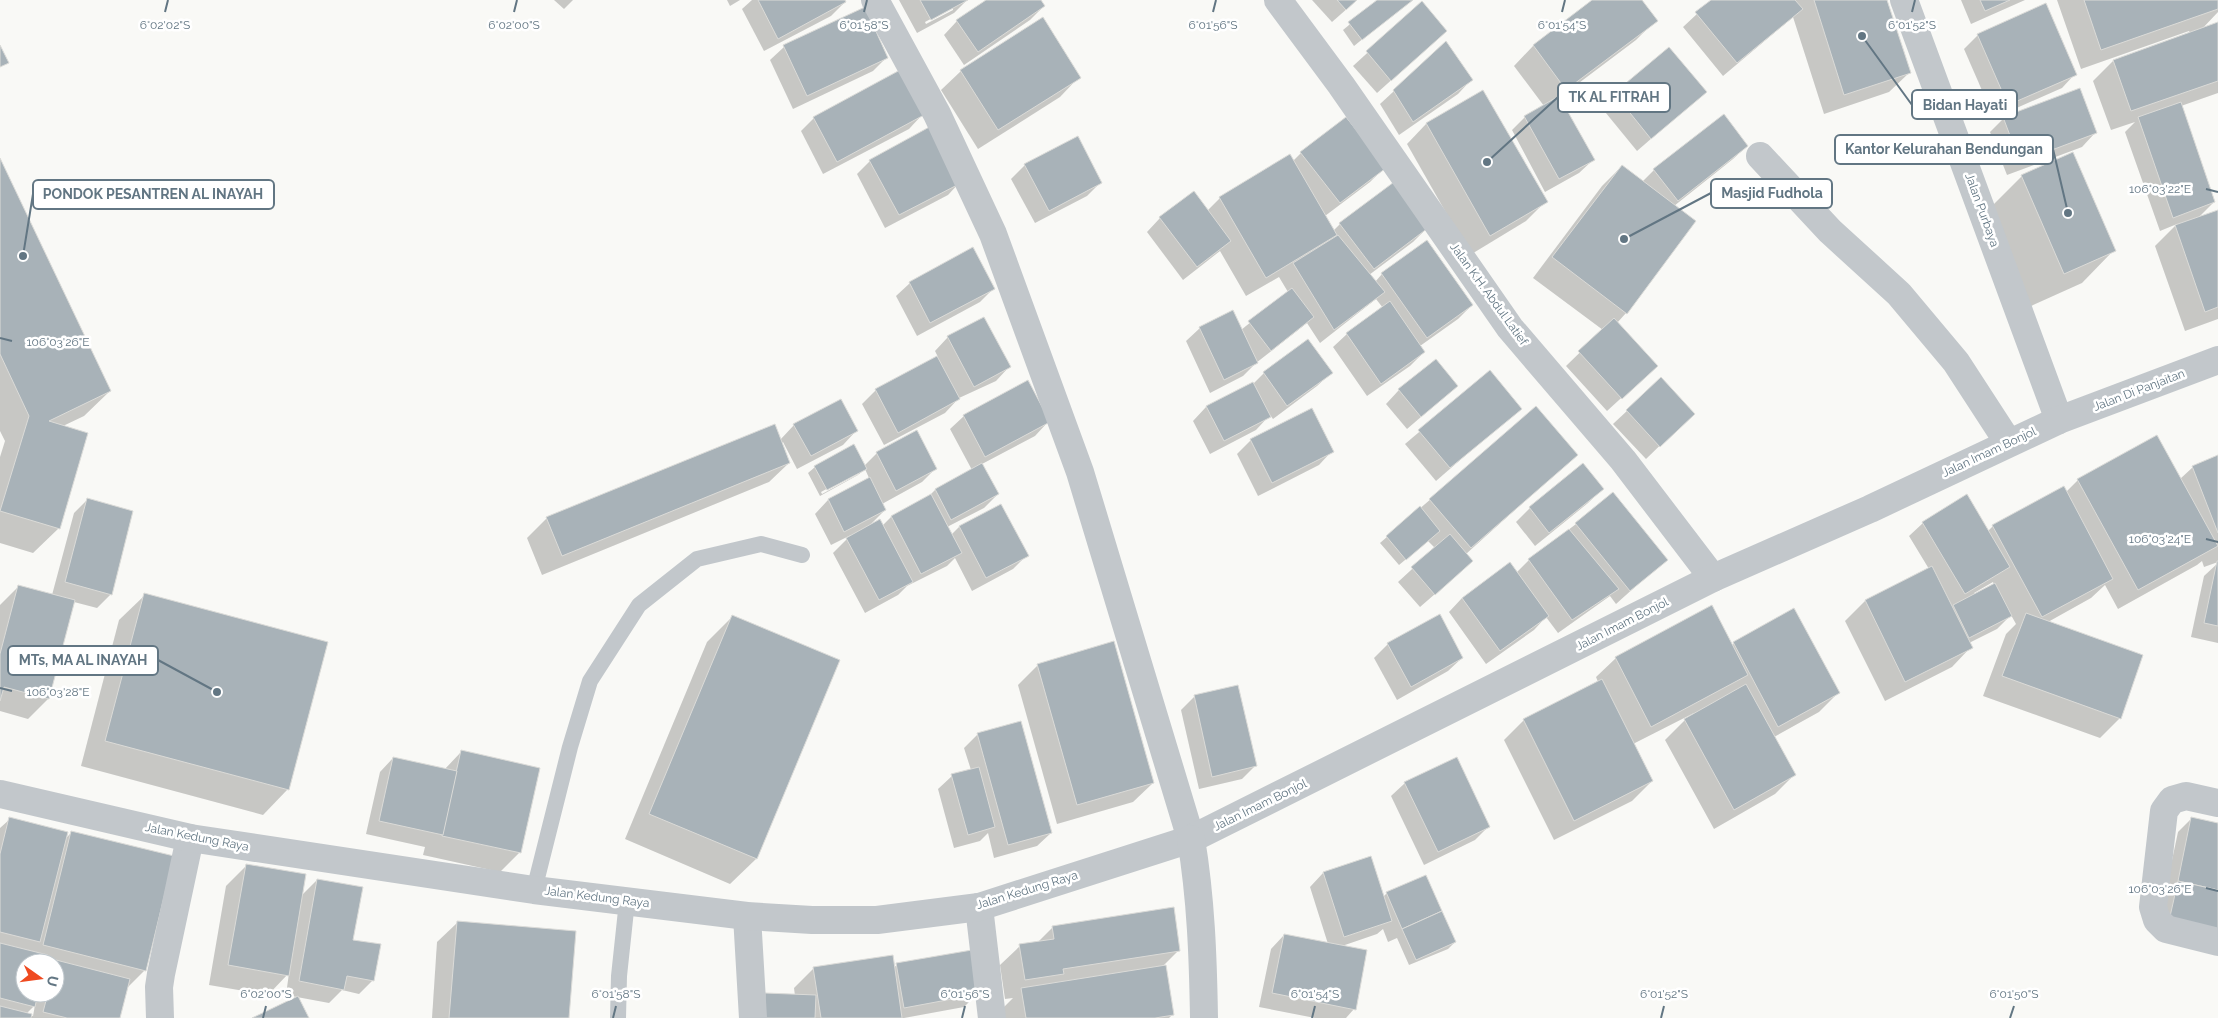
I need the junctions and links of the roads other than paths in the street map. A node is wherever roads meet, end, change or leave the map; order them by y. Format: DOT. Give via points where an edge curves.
graph roads {
  1 [pos="875,0"];
  2 [pos="1278,0"];
  3 [pos="1904,0"];
  4 [pos="1760,156"];
  5 [pos="2218,360"];
  6 [pos="2059,420"];
  7 [pos="2008,442"];
  8 [pos="802,555"];
  9 [pos="1713,578"];
  10 [pos="0,794"];
  11 [pos="2218,803"];
  12 [pos="190,838"];
  13 [pos="1191,839"];
  14 [pos="534,890"];
  15 [pos="627,901"];
  16 [pos="979,907"];
  17 [pos="747,916"];
  18 [pos="2218,942"];
  19 [pos="160,1018"];
  20 [pos="618,1018"];
  21 [pos="753,1018"];
  22 [pos="992,1018"];
  23 [pos="1204,1018"];
  1 -- 13 [label="street" via="938,114 993,234 1080,472"];
  2 -- 9 [label="street, Jalan K.H. Abdul Latief" via="1342,85 1510,328 1623,460"];
  3 -- 6 [label="street, Jalan Purbaya"];
  4 -- 7 [label="street" via="1830,231 1899,294 1956,362"];
  5 -- 6 [label="street, Jalan Di Panjaitan"];
  6 -- 7 [label="street, Jalan Imam Bonjol"];
  7 -- 9 [label="street, Jalan Imam Bonjol" via="1870,509"];
  8 -- 14 [label="lane" via="761,544 697,559 639,605 590,680"];
  9 -- 13 [label="street, Jalan Imam Bonjol"];
  10 -- 12 [label="street, Jalan Kedung Raya"];
  11 -- 18 [label="street" via="2186,796 2172,800 2164,811 2153,907 2157,920 2166,929"];
  12 -- 14 [label="street, Jalan Kedung Raya"];
  12 -- 19 [label="street" via="161,974"];
  13 -- 16 [label="street, Jalan Kedung Raya"];
  13 -- 23 [label="street" via="1202,934"];
  14 -- 15 [label="street, Jalan Kedung Raya"];
  15 -- 17 [label="street, Jalan Kedung Raya"];
  15 -- 20 [label="lane"];
  16 -- 17 [label="street, Jalan Kedung Raya" via="877,920"];
  16 -- 22 [label="street"];
  17 -- 21 [label="street"];
}
